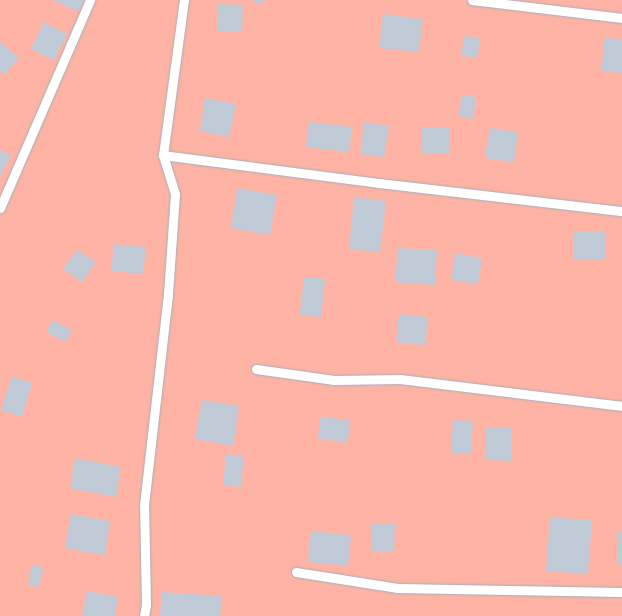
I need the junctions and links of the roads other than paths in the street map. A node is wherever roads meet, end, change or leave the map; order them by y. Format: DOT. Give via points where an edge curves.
graph roads {
  1 [pos="90,0"];
  2 [pos="184,0"];
  3 [pos="472,0"];
  4 [pos="622,18"];
  5 [pos="163,155"];
  6 [pos="0,208"];
  7 [pos="622,211"];
  8 [pos="256,369"];
  9 [pos="622,406"];
  10 [pos="296,572"];
  11 [pos="622,592"];
  12 [pos="144,616"];
  1 -- 6 [label="lane"];
  2 -- 5 [label="lane"];
  3 -- 4 [label="lane"];
  5 -- 7 [label="lane"];
  5 -- 12 [label="lane" via="175,194 168,294 144,505"];
  8 -- 9 [label="lane" via="334,380 400,379"];
  10 -- 11 [label="lane" via="398,588"];
}
